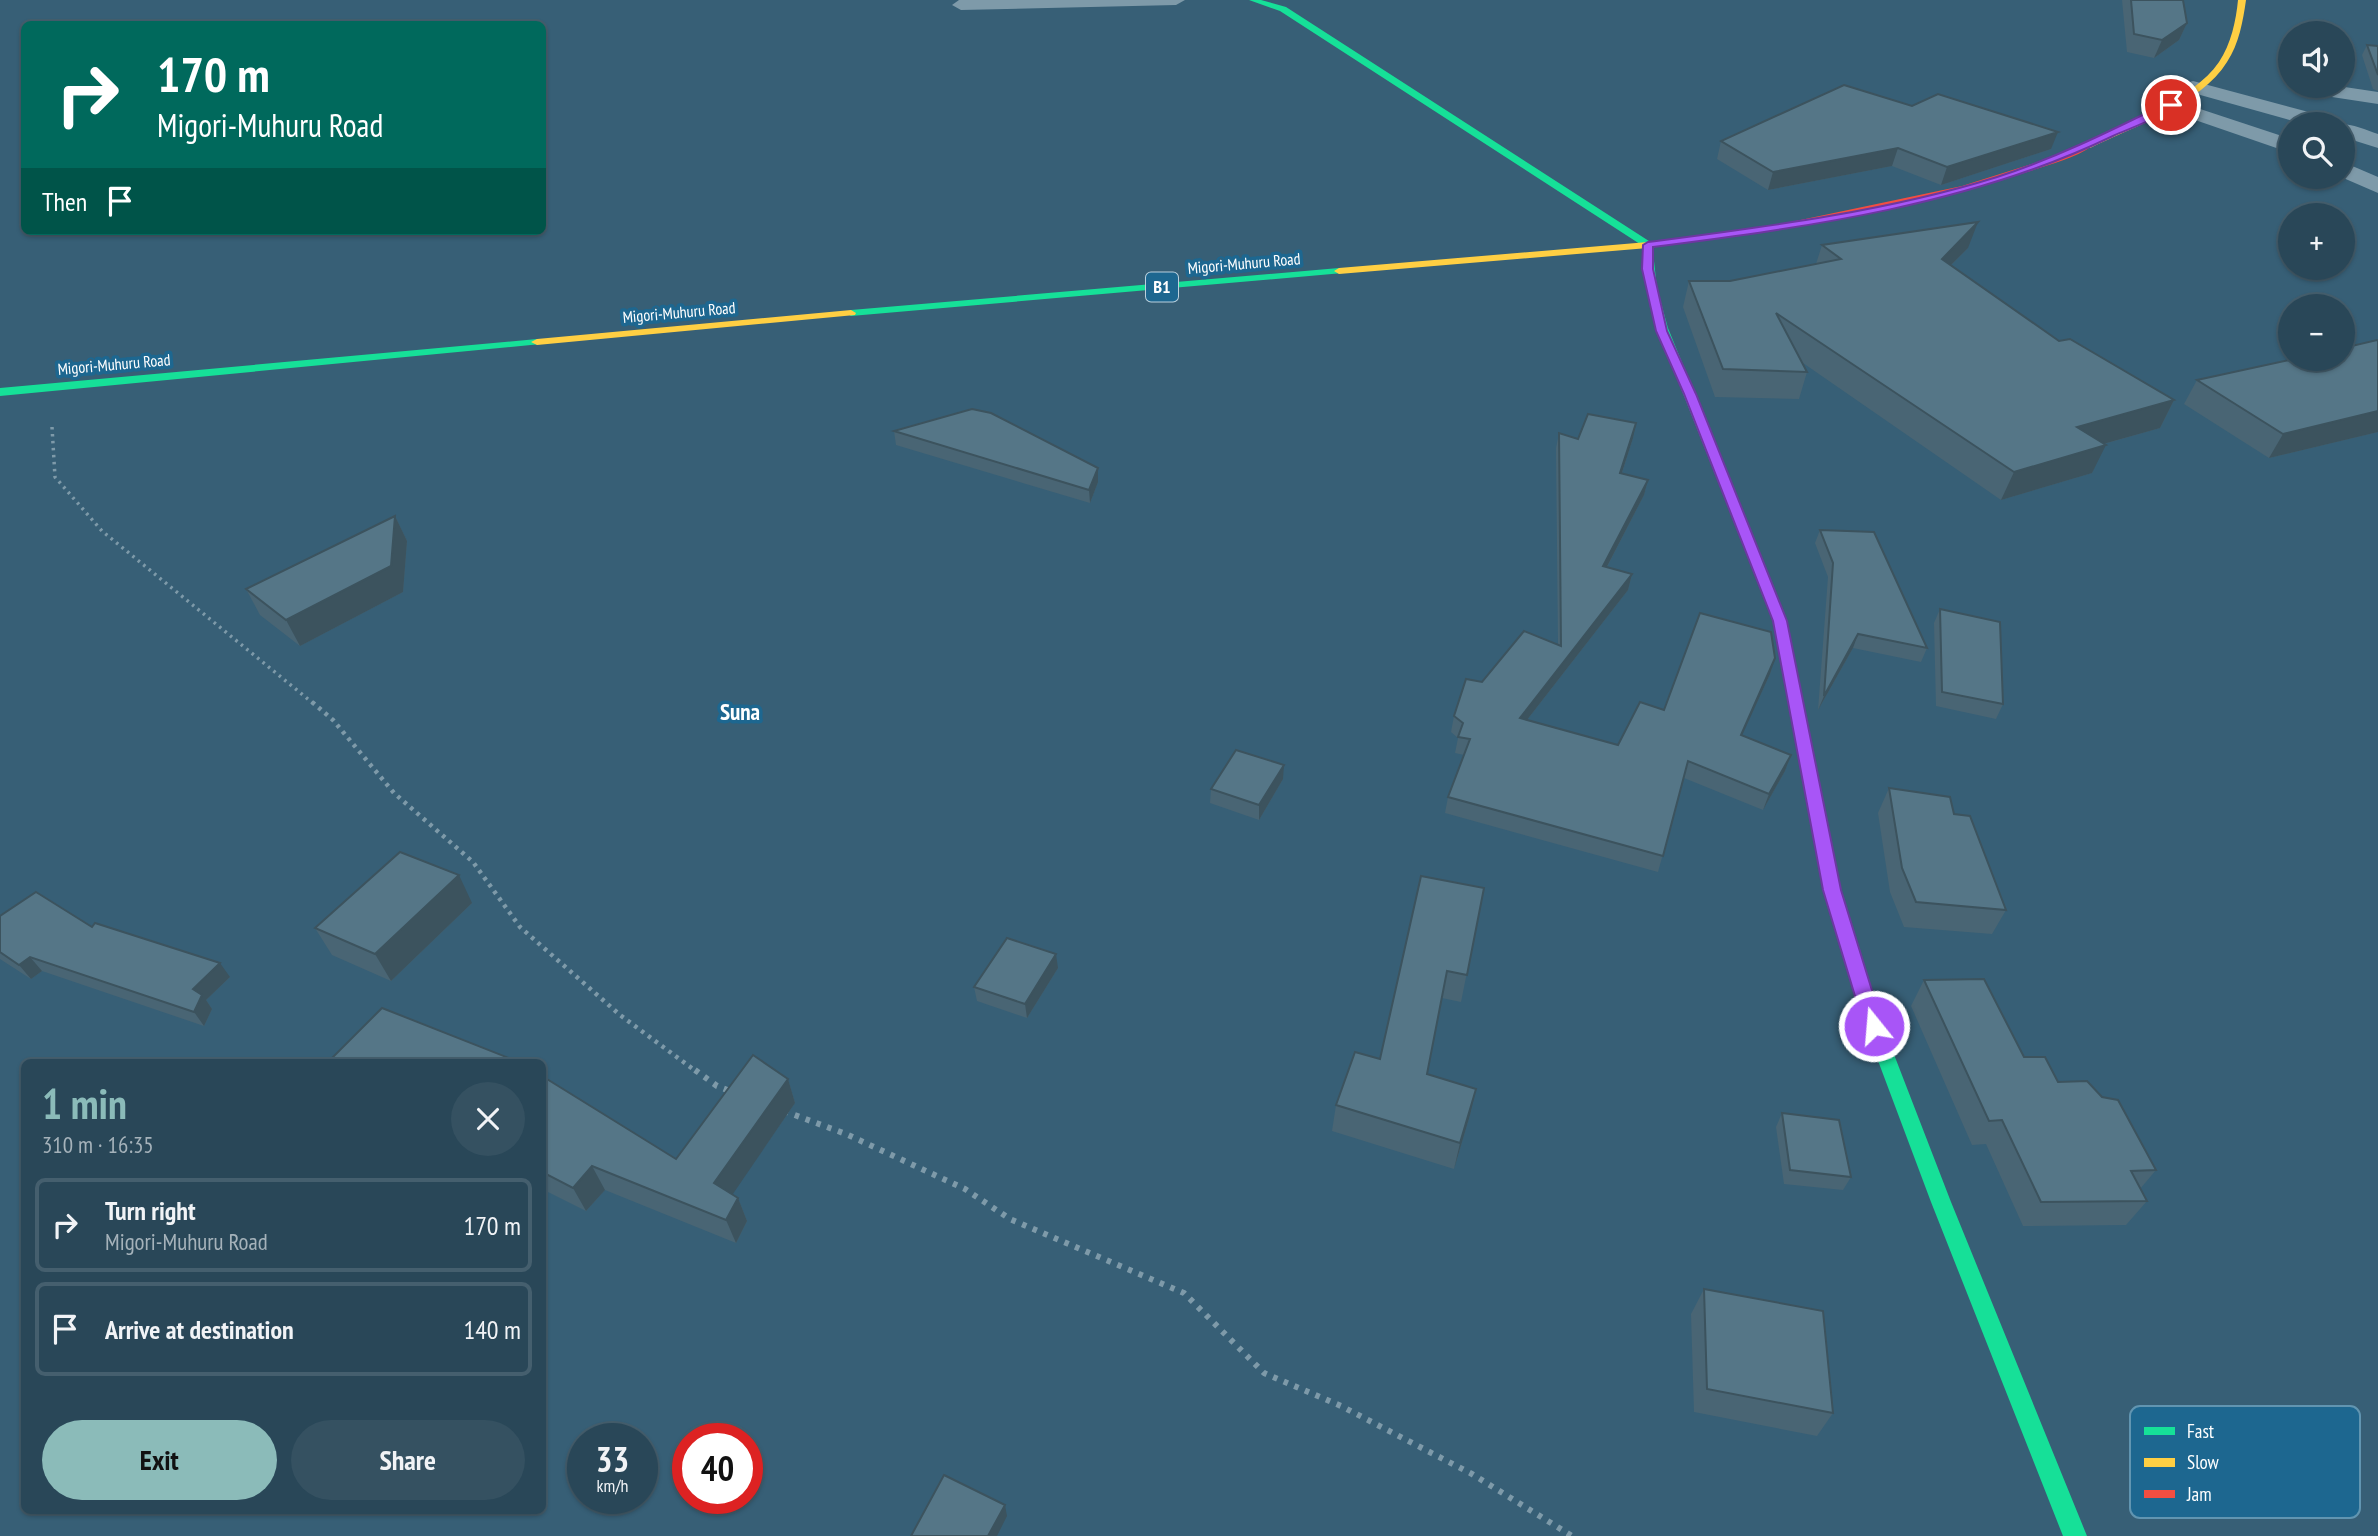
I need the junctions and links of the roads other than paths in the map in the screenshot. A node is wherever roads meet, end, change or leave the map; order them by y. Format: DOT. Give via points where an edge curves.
graph roads {
  1 [pos="1176,0"];
  2 [pos="1253,0"];
  3 [pos="2242,0"];
  4 [pos="961,5"];
  5 [pos="2218,69"];
  6 [pos="2241,74"];
  7 [pos="2193,88"];
  8 [pos="2355,95"];
  9 [pos="2378,98"];
  10 [pos="2171,105"];
  11 [pos="2290,112"];
  12 [pos="2355,134"];
  13 [pos="2378,141"];
  14 [pos="2278,142"];
  15 [pos="2355,175"];
  16 [pos="2378,186"];
  17 [pos="1648,245"];
  18 [pos="0,392"];
  19 [pos="2076,1536"];
  1 -- 4 [label="street"];
  2 -- 17 [label="main road" via="1283,9"];
  3 -- 5 [label="main road, Migori-Muhuru Road / B1" via="2239,26"];
  5 -- 6 [label="street"];
  5 -- 7 [label="main road, Migori-Muhuru Road / B1"];
  7 -- 10 [label="main road, Migori-Muhuru Road / B1"];
  7 -- 11 [label="street"];
  8 -- 9 [label="street"];
  10 -- 14 [label="street"];
  10 -- 17 [label="main road, Migori-Muhuru Road / B1" via="2084,147 2001,178 1874,209"];
  12 -- 13 [label="street"];
  15 -- 16 [label="street"];
  17 -- 18 [label="main road, Migori-Muhuru Road / B1"];
  17 -- 19 [label="main road" via="1647,269 1661,331 1780,621 1832,890 1874,1026"];
}
